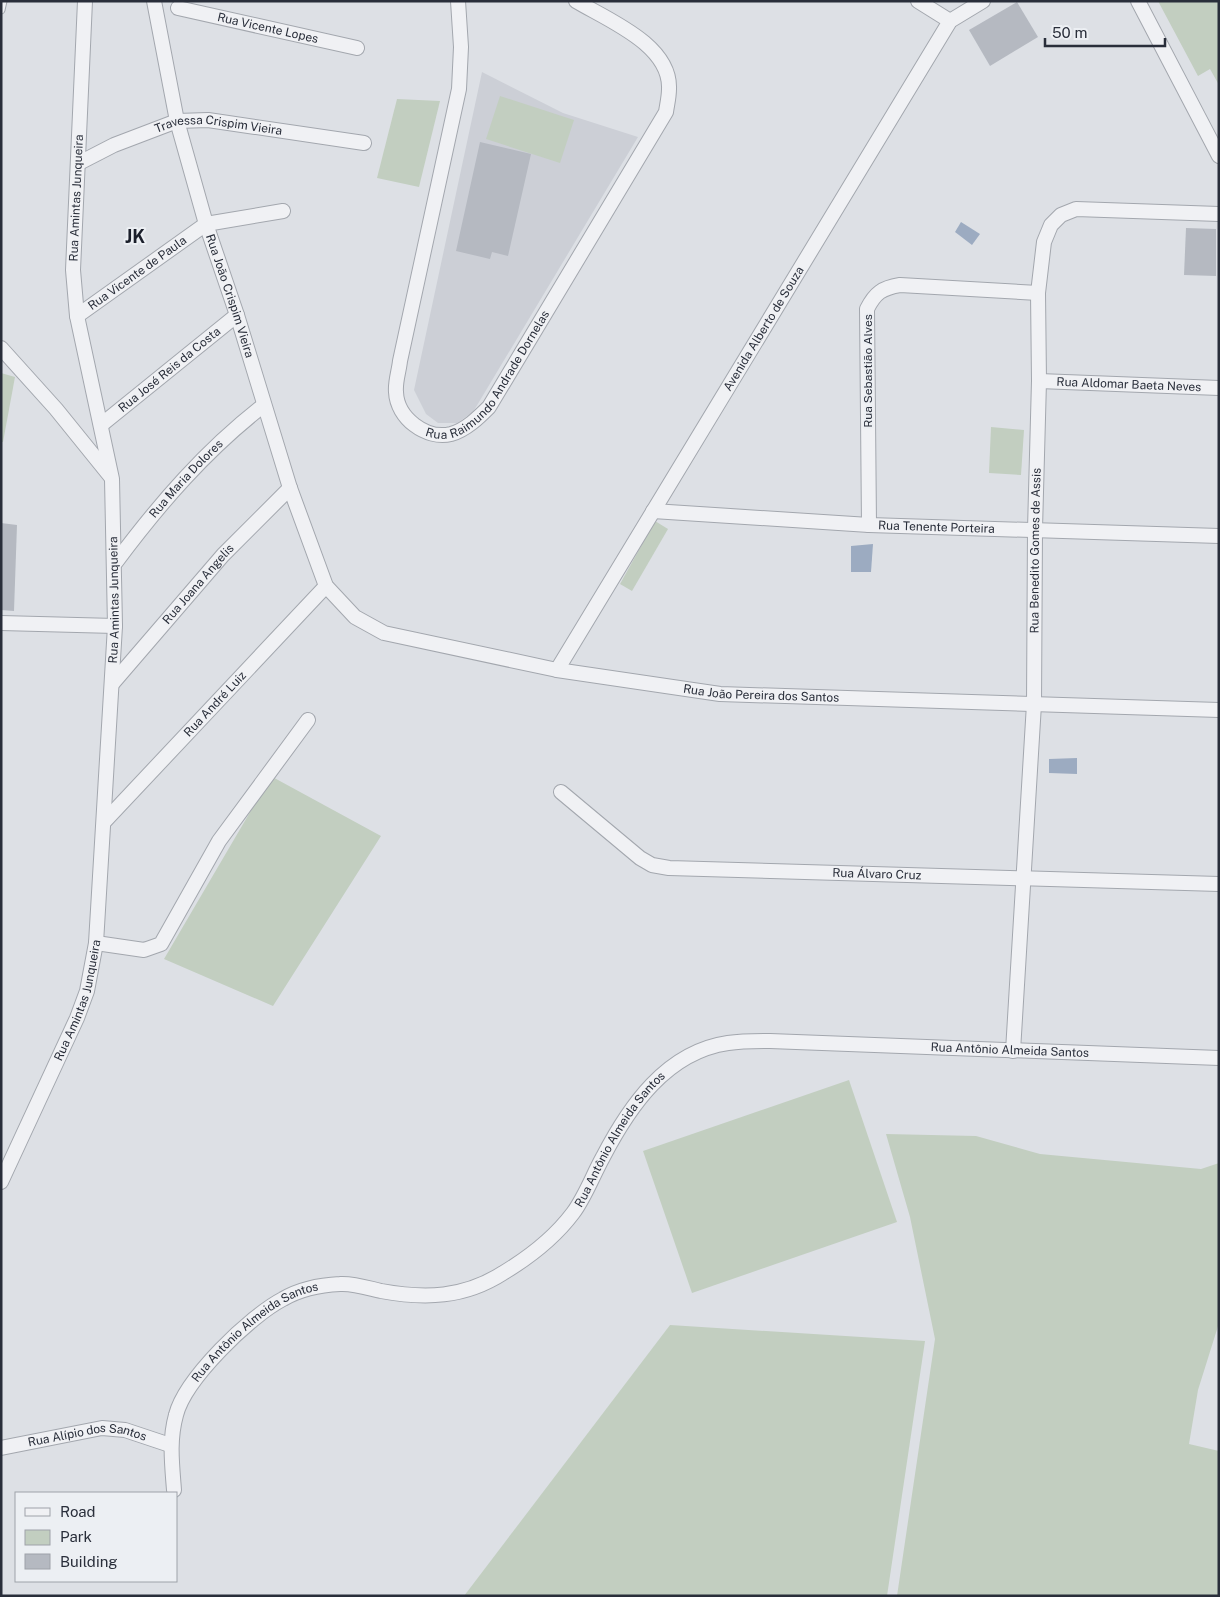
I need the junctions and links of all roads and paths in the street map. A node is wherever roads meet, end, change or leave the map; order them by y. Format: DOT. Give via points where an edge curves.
graph roads {
  1 [pos="3,1"];
  2 [pos="85,1"];
  3 [pos="154,1"];
  4 [pos="458,1"];
  5 [pos="576,1"];
  6 [pos="918,1"];
  7 [pos="983,1"];
  8 [pos="1138,1"];
  9 [pos="182,5"];
  10 [pos="1,10"];
  11 [pos="157,19"];
  12 [pos="950,20"];
  13 [pos="357,48"];
  14 [pos="177,121"];
  15 [pos="364,143"];
  16 [pos="1219,156"];
  17 [pos="79,163"];
  18 [pos="283,211"];
  19 [pos="1219,214"];
  20 [pos="206,224"];
  21 [pos="1038,293"];
  22 [pos="237,315"];
  23 [pos="77,316"];
  24 [pos="1,348"];
  25 [pos="1039,381"];
  26 [pos="1219,388"];
  27 [pos="264,405"];
  28 [pos="101,425"];
  29 [pos="112,479"];
  30 [pos="290,488"];
  31 [pos="653,511"];
  32 [pos="869,525"];
  33 [pos="1035,529"];
  34 [pos="1219,536"];
  35 [pos="116,562"];
  36 [pos="326,586"];
  37 [pos="1,623"];
  38 [pos="115,626"];
  39 [pos="557,670"];
  40 [pos="112,684"];
  41 [pos="1034,704"];
  42 [pos="1219,710"];
  43 [pos="308,720"];
  44 [pos="561,792"];
  45 [pos="104,822"];
  46 [pos="1024,877"];
  47 [pos="1219,884"];
  48 [pos="96,943"];
  49 [pos="1013,1051"];
  50 [pos="1219,1058"];
  51 [pos="1,1182"];
  52 [pos="170,1445"];
  53 [pos="1,1448"];
  54 [pos="174,1490"];
  1 -- 10 [label="lane"];
  2 -- 17 [label="street, Rua Amintas Junqueira"];
  3 -- 11 [label="street, Rua João Crispim Vieira"];
  4 -- 5 [label="street, Rua Raimundo Andrade Dornelas" via="459,89 396,392 400,409 410,422 428,433 451,434 473,422 489,407 666,112 670,88 661,60 642,40"];
  6 -- 12 [label="street"];
  7 -- 12 [label="street, Avenida Alberto de Souza"];
  8 -- 16 [label="street"];
  9 -- 11 [label="street"];
  9 -- 13 [label="street, Rua Vicente Lopes"];
  11 -- 14 [label="street, Rua João Crispim Vieira"];
  12 -- 31 [label="street, Avenida Alberto de Souza"];
  14 -- 15 [label="street, Travessa Crispim Vieira" via="208,120"];
  14 -- 17 [label="street, Travessa Crispim Vieira" via="114,145"];
  14 -- 20 [label="street, Rua João Crispim Vieira"];
  17 -- 23 [label="street, Rua Amintas Junqueira" via="73,270"];
  18 -- 20 [label="street, Rua Vicente de Paula"];
  19 -- 21 [label="street, Rua Benedito Gomes de Assis" via="1076,209 1061,215 1051,225 1044,242"];
  20 -- 22 [label="street, Rua João Crispim Vieira"];
  20 -- 23 [label="street, Rua Vicente de Paula"];
  21 -- 25 [label="street, Rua Benedito Gomes de Assis"];
  21 -- 32 [label="street, Rua Sebastião Alves" via="900,285 874,294 867,308"];
  22 -- 27 [label="street, Rua João Crispim Vieira"];
  22 -- 28 [label="street, Rua José Reis da Costa"];
  23 -- 28 [label="street, Rua Amintas Junqueira"];
  24 -- 29 [label="street" via="56,409"];
  25 -- 26 [label="street, Rua Aldomar Baeta Neves"];
  25 -- 33 [label="street, Rua Benedito Gomes de Assis"];
  27 -- 30 [label="street, Rua João Crispim Vieira"];
  27 -- 35 [label="street, Rua Maria Dolores" via="232,430 185,476"];
  28 -- 29 [label="street, Rua Amintas Junqueira"];
  29 -- 35 [label="street, Rua Amintas Junqueira"];
  30 -- 36 [label="street, Rua João Crispim Vieira"];
  30 -- 40 [label="street, Rua Joana Angelis" via="223,555"];
  31 -- 32 [label="street, Rua Tenente Porteira"];
  31 -- 39 [label="street, Avenida Alberto de Souza"];
  32 -- 33 [label="street, Rua Tenente Porteira"];
  33 -- 34 [label="street, Rua Tenente Porteira"];
  33 -- 41 [label="street, Rua Benedito Gomes de Assis"];
  35 -- 38 [label="street, Rua Amintas Junqueira"];
  36 -- 39 [label="street, Rua João Pereira dos Santos" via="355,617 384,633"];
  36 -- 45 [label="street, Rua André Luiz"];
  37 -- 38 [label="street"];
  38 -- 40 [label="street, Rua Amintas Junqueira"];
  39 -- 41 [label="street, Rua João Pereira dos Santos" via="720,694"];
  40 -- 45 [label="street, Rua Amintas Junqueira"];
  41 -- 42 [label="street, Rua João Pereira dos Santos"];
  41 -- 46 [label="street, Rua Benedito Gomes de Assis"];
  43 -- 48 [label="street" via="219,841 161,944 144,950"];
  44 -- 46 [label="street, Rua Álvaro Cruz" via="652,865"];
  45 -- 48 [label="street, Rua Amintas Junqueira"];
  46 -- 47 [label="street, Rua Álvaro Cruz"];
  46 -- 49 [label="street, Rua Benedito Gomes de Assis"];
  48 -- 51 [label="street, Rua Amintas Junqueira" via="87,991 77,1018"];
  49 -- 50 [label="street, Rua Antônio Almeida Santos"];
  49 -- 52 [label="street, Rua Antônio Almeida Santos" via="770,1040 727,1043 697,1052 667,1070 640,1096 620,1125 574,1212 550,1238 502,1274 438,1297 406,1295 342,1283 312,1288 283,1299 259,1316 212,1359 189,1388 176,1413"];
  52 -- 53 [label="street, Rua Alípio dos Santos" via="125,1430 102,1428"];
  52 -- 54 [label="street, Rua Antônio Almeida Santos"];
}
